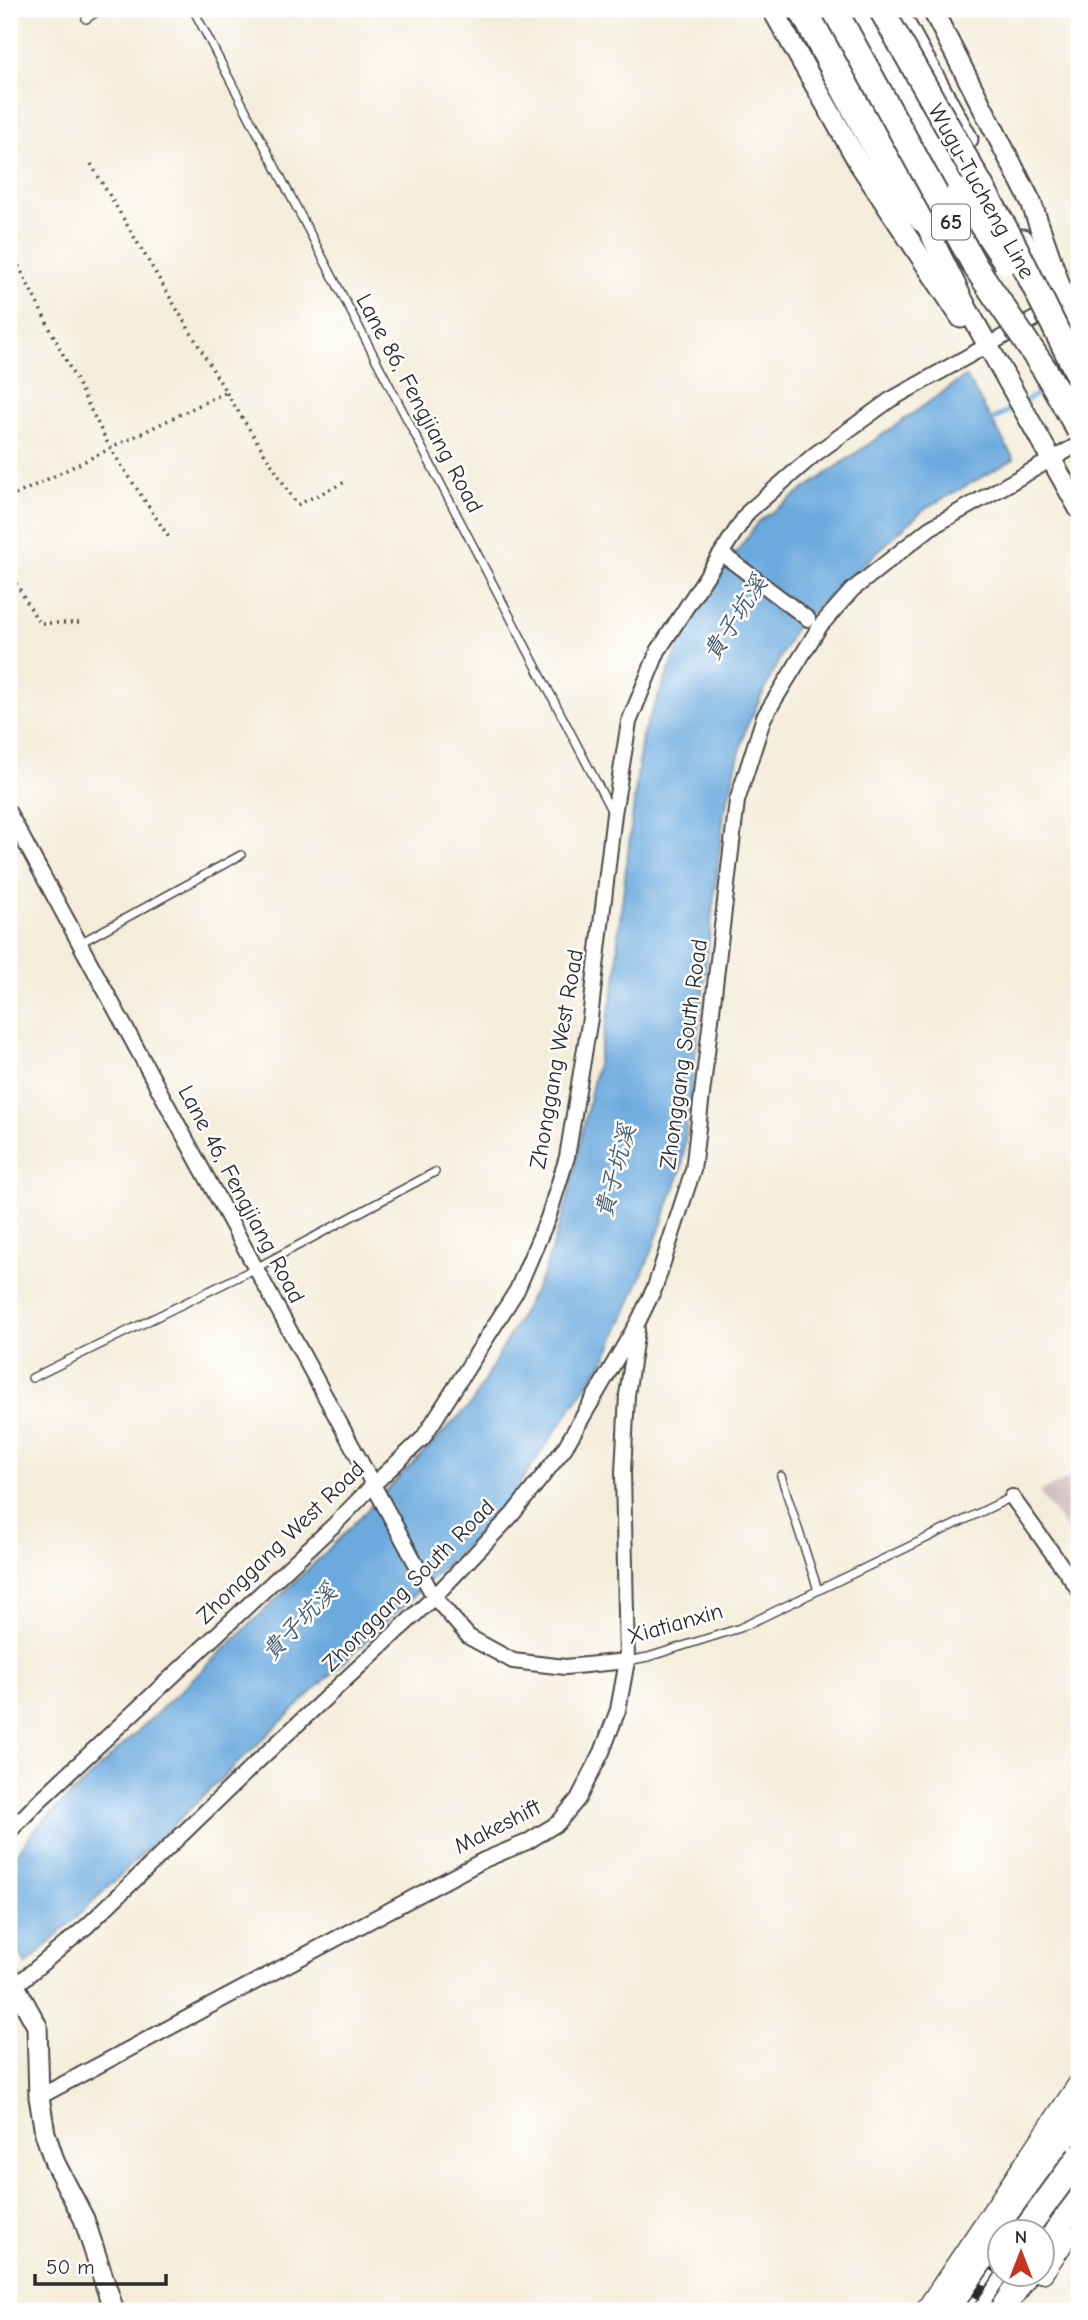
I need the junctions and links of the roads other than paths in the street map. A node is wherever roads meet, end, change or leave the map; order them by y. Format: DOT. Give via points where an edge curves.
graph roads {
  1 [pos="101,9"];
  2 [pos="193,9"];
  3 [pos="772,9"];
  4 [pos="802,9"];
  5 [pos="820,9"];
  6 [pos="834,9"];
  7 [pos="856,9"];
  8 [pos="881,9"];
  9 [pos="897,9"];
  10 [pos="932,9"];
  11 [pos="86,19"];
  12 [pos="959,191"];
  13 [pos="923,219"];
  14 [pos="1071,298"];
  15 [pos="1076,325"];
  16 [pos="992,352"];
  17 [pos="1074,367"];
  18 [pos="1045,370"];
  19 [pos="1079,430"];
  20 [pos="1079,444"];
  21 [pos="1047,452"];
  22 [pos="1079,509"];
  23 [pos="724,556"];
  24 [pos="814,623"];
  25 [pos="9,813"];
  26 [pos="614,814"];
  27 [pos="241,855"];
  28 [pos="80,943"];
  29 [pos="435,1172"];
  30 [pos="256,1268"];
  31 [pos="638,1322"];
  32 [pos="32,1378"];
  33 [pos="781,1476"];
  34 [pos="376,1490"];
  35 [pos="1012,1497"];
  36 [pos="818,1590"];
  37 [pos="1079,1590"];
  38 [pos="431,1592"];
  39 [pos="627,1661"];
  40 [pos="9,1832"];
  41 [pos="11,1979"];
  42 [pos="1079,2086"];
  43 [pos="39,2097"];
  44 [pos="1079,2117"];
  45 [pos="1079,2143"];
  46 [pos="1079,2155"];
  47 [pos="1079,2195"];
  48 [pos="1079,2216"];
  49 [pos="1033,2218"];
  50 [pos="1034,2218"];
  51 [pos="1056,2230"];
  52 [pos="1056,2250"];
  53 [pos="987,2288"];
  54 [pos="1017,2288"];
  55 [pos="1031,2288"];
  56 [pos="114,2311"];
  57 [pos="927,2311"];
  58 [pos="944,2311"];
  59 [pos="971,2311"];
  60 [pos="1001,2311"];
  61 [pos="1015,2311"];
  1 -- 11 [label="lane"];
  2 -- 26 [label="lane, Lane 86, Fengjiang Road"];
  3 -- 16 [label="main road" via="860,164 941,290"];
  4 -- 13 [label="highway" via="898,189"];
  5 -- 13 [label="main road" via="913,180"];
  6 -- 18 [label="highway, Wugu-Tucheng Line / 65, bridge" via="975,266"];
  7 -- 12 [label="highway"];
  8 -- 17 [label="highway, Wugu-Tucheng Line / 65, bridge" via="1011,239"];
  9 -- 14 [label="main road" via="1047,282 1054,293"];
  10 -- 14 [label="main road" via="1031,202 1060,282"];
  12 -- 17 [label="highway, bridge"];
  12 -- 18 [label="highway, bridge"];
  13 -- 16 [label="main road"];
  14 -- 15 [label="main road"];
  14 -- 16 [label="street, Zhonggang West Road"];
  16 -- 21 [label="main road"];
  16 -- 23 [label="street, Zhonggang West Road" via="890,400 814,455 748,512"];
  18 -- 19 [label="highway, Wugu-Tucheng Line / 65, bridge"];
  20 -- 21 [label="street, Zhonggang South Road"];
  21 -- 22 [label="main road"];
  21 -- 24 [label="street, Zhonggang South Road" via="930,528"];
  23 -- 24 [label="street"];
  23 -- 26 [label="street, Zhonggang West Road" via="658,651 629,722"];
  24 -- 31 [label="street, Zhonggang South Road" via="764,717 737,801 693,1170 655,1287"];
  25 -- 28 [label="street, Lane 46, Fengjiang Road"];
  26 -- 34 [label="street, Zhonggang West Road" via="590,1018 567,1157 548,1218 517,1290 423,1438"];
  27 -- 28 [label="lane"];
  28 -- 30 [label="street, Lane 46, Fengjiang Road"];
  29 -- 30 [label="lane"];
  30 -- 32 [label="lane"];
  30 -- 34 [label="street, Lane 46, Fengjiang Road"];
  31 -- 38 [label="street, Zhonggang South Road" via="564,1449 512,1515"];
  31 -- 39 [label="street, Makeshift" via="627,1395 623,1472"];
  33 -- 36 [label="lane"];
  34 -- 38 [label="street, Lane 46, Fengjiang Road"];
  34 -- 40 [label="street, Zhonggang West Road"];
  35 -- 36 [label="lane, Xiatianxin"];
  35 -- 37 [label="street"];
  36 -- 39 [label="lane, Xiatianxin" via="740,1628"];
  38 -- 39 [label="street, Xiatianxin" via="469,1637 513,1661 565,1667"];
  38 -- 41 [label="street, Zhonggang South Road" via="87,1926"];
  39 -- 43 [label="street, Makeshift" via="618,1710 602,1752 578,1799 558,1823"];
  41 -- 43 [label="main road" via="37,2026"];
  42 -- 57 [label="main road"];
  43 -- 56 [label="main road" via="55,2163 84,2219"];
  44 -- 58 [label="highway"];
  45 -- 49 [label="highway, bridge"];
  46 -- 50 [label="highway, bridge"];
  47 -- 51 [label="highway"];
  48 -- 52 [label="main road"];
  53 -- 59 [label="highway"];
  54 -- 60 [label="highway"];
  55 -- 61 [label="main road"];
}
